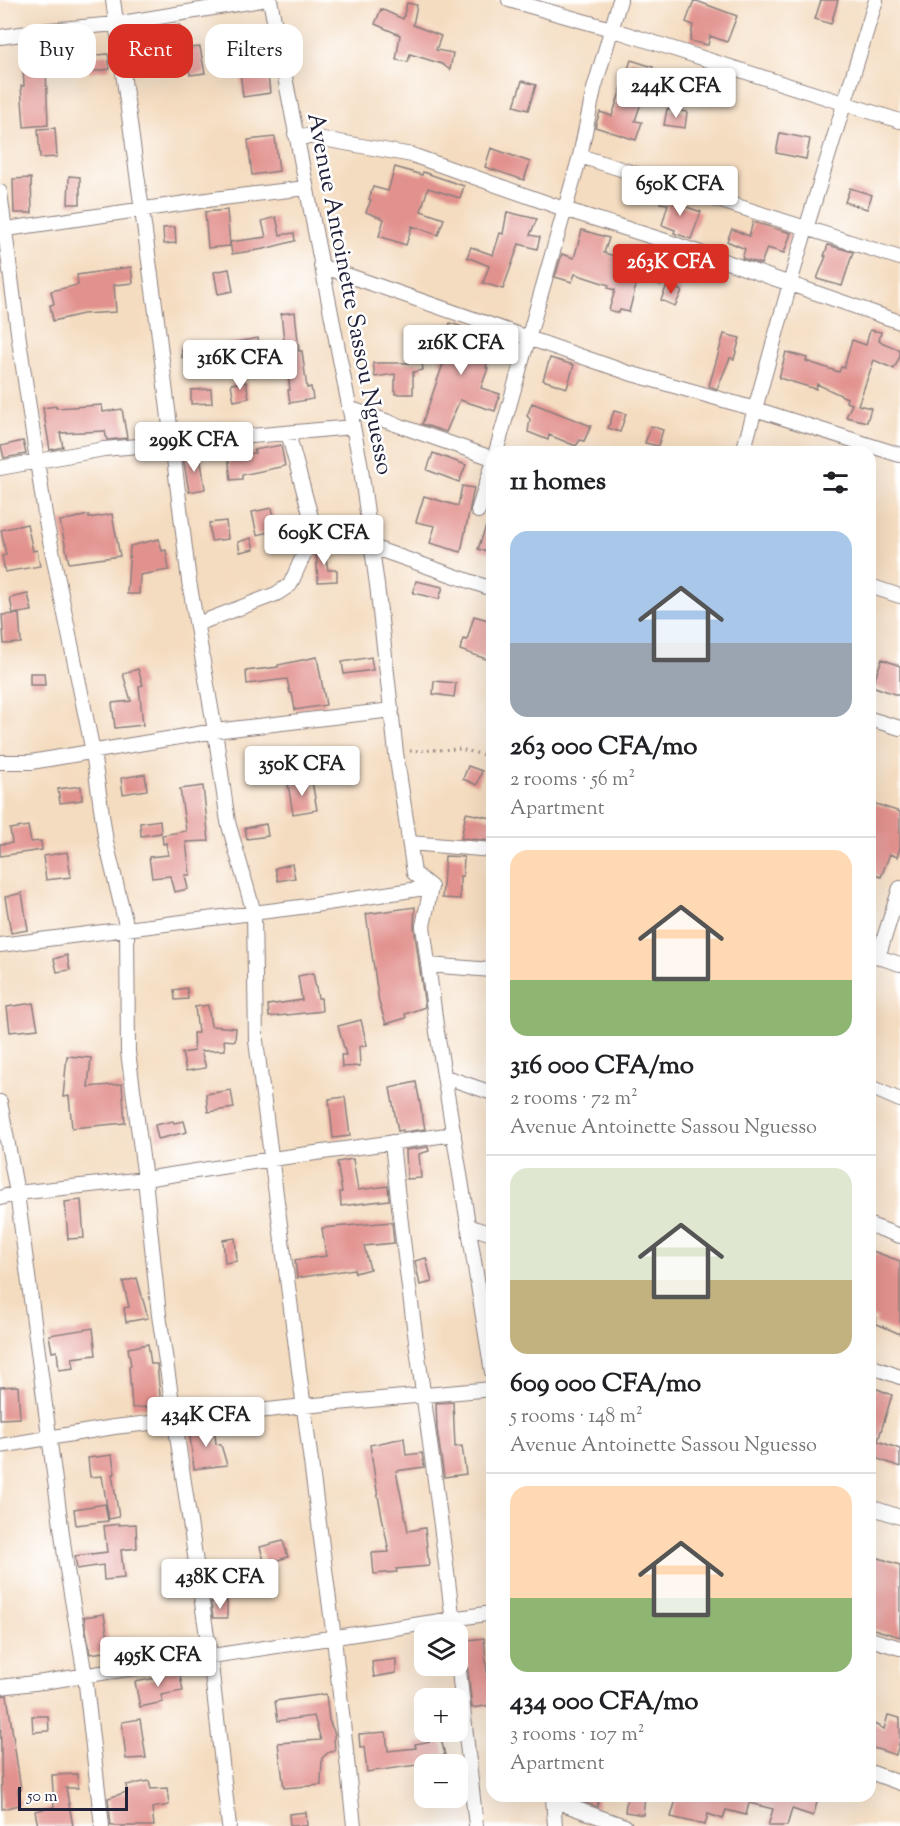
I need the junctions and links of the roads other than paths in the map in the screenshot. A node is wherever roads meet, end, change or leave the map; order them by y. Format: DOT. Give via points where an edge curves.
graph roads {
  1 [pos="113,0"];
  2 [pos="261,0"];
  3 [pos="270,0"];
  4 [pos="509,0"];
  5 [pos="620,0"];
  6 [pos="876,0"];
  7 [pos="116,24"];
  8 [pos="108,25"];
  9 [pos="611,29"];
  10 [pos="0,37"];
  11 [pos="123,78"];
  12 [pos="844,102"];
  13 [pos="900,121"];
  14 [pos="296,134"];
  15 [pos="580,156"];
  16 [pos="306,188"];
  17 [pos="0,192"];
  18 [pos="564,209"];
  19 [pos="141,210"];
  20 [pos="807,229"];
  21 [pos="2,230"];
  22 [pos="900,258"];
  23 [pos="321,267"];
  24 [pos="790,285"];
  25 [pos="900,322"];
  26 [pos="528,339"];
  27 [pos="349,408"];
  28 [pos="755,409"];
  29 [pos="353,427"];
  30 [pos="288,432"];
  31 [pos="173,442"];
  32 [pos="498,446"];
  33 [pos="745,446"];
  34 [pos="872,446"];
  35 [pos="876,447"];
  36 [pos="900,455"];
  37 [pos="486,456"];
  38 [pos="38,462"];
  39 [pos="0,468"];
  40 [pos="486,485"];
  41 [pos="478,511"];
  42 [pos="372,547"];
  43 [pos="486,587"];
  44 [pos="876,588"];
  45 [pos="900,596"];
  46 [pos="197,624"];
  47 [pos="392,710"];
  48 [pos="876,721"];
  49 [pos="900,728"];
  50 [pos="215,731"];
  51 [pos="93,752"];
  52 [pos="0,762"];
  53 [pos="410,843"];
  54 [pos="486,849"];
  55 [pos="431,887"];
  56 [pos="900,888"];
  57 [pos="254,913"];
  58 [pos="127,929"];
  59 [pos="0,945"];
  60 [pos="876,951"];
  61 [pos="876,957"];
  62 [pos="900,964"];
  63 [pos="428,965"];
  64 [pos="486,970"];
  65 [pos="446,1077"];
  66 [pos="876,1090"];
  67 [pos="486,1091"];
  68 [pos="900,1100"];
  69 [pos="0,1102"];
  70 [pos="454,1134"];
  71 [pos="392,1142"];
  72 [pos="272,1159"];
  73 [pos="145,1179"];
  74 [pos="17,1193"];
  75 [pos="0,1198"];
  76 [pos="468,1226"];
  77 [pos="876,1227"];
  78 [pos="486,1232"];
  79 [pos="900,1236"];
  80 [pos="486,1336"];
  81 [pos="876,1368"];
  82 [pos="900,1377"];
  83 [pos="486,1390"];
  84 [pos="424,1395"];
  85 [pos="304,1406"];
  86 [pos="176,1421"];
  87 [pos="49,1437"];
  88 [pos="0,1446"];
  89 [pos="876,1509"];
  90 [pos="900,1517"];
  91 [pos="486,1615"];
  92 [pos="452,1622"];
  93 [pos="465,1622"];
  94 [pos="414,1630"];
  95 [pos="334,1638"];
  96 [pos="876,1641"];
  97 [pos="900,1648"];
  98 [pos="210,1656"];
  99 [pos="85,1676"];
  100 [pos="460,1676"];
  101 [pos="0,1687"];
  102 [pos="876,1774"];
  103 [pos="900,1783"];
  104 [pos="554,1802"];
  105 [pos="564,1802"];
  106 [pos="102,1826"];
  107 [pos="229,1826"];
  108 [pos="354,1826"];
  109 [pos="476,1826"];
  110 [pos="555,1826"];
  111 [pos="625,1826"];
  1 -- 7 [label="street"];
  2 -- 7 [label="street"];
  3 -- 14 [label="street, Avenue Antoinette Sassou Nguesso"];
  4 -- 9 [label="street"];
  5 -- 9 [label="street"];
  6 -- 12 [label="street"];
  8 -- 10 [label="street"];
  9 -- 12 [label="street"];
  9 -- 15 [label="street"];
  11 -- 19 [label="street"];
  12 -- 13 [label="street"];
  12 -- 20 [label="street"];
  14 -- 16 [label="street, Avenue Antoinette Sassou Nguesso"];
  14 -- 18 [label="street" via="412,155"];
  15 -- 18 [label="street"];
  15 -- 20 [label="street"];
  16 -- 19 [label="street"];
  16 -- 23 [label="street, Avenue Antoinette Sassou Nguesso"];
  17 -- 21 [label="street"];
  18 -- 24 [label="street"];
  18 -- 26 [label="street"];
  19 -- 21 [label="street"];
  19 -- 31 [label="street"];
  20 -- 22 [label="street"];
  20 -- 24 [label="street"];
  21 -- 38 [label="street"];
  23 -- 26 [label="street"];
  23 -- 27 [label="street, Avenue Antoinette Sassou Nguesso"];
  24 -- 25 [label="street"];
  24 -- 28 [label="street"];
  26 -- 28 [label="street"];
  26 -- 32 [label="street"];
  27 -- 29 [label="street, Avenue Antoinette Sassou Nguesso"];
  27 -- 37 [label="street"];
  28 -- 33 [label="street"];
  28 -- 34 [label="street"];
  29 -- 30 [label="street"];
  29 -- 42 [label="street, Avenue Antoinette Sassou Nguesso"];
  30 -- 31 [label="street"];
  30 -- 46 [label="street" via="313,534 298,570 290,585 276,594"];
  31 -- 38 [label="street" via="104,449"];
  31 -- 46 [label="street"];
  35 -- 36 [label="street"];
  38 -- 39 [label="street"];
  38 -- 51 [label="street" via="46,521"];
  40 -- 41 [label="street"];
  42 -- 43 [label="street"];
  42 -- 47 [label="street, Avenue Antoinette Sassou Nguesso"];
  44 -- 45 [label="street"];
  46 -- 50 [label="street"];
  47 -- 50 [label="street"];
  47 -- 53 [label="street, Avenue Antoinette Sassou Nguesso"];
  48 -- 49 [label="street"];
  50 -- 51 [label="street"];
  50 -- 57 [label="street" via="228,822"];
  51 -- 52 [label="street" via="31,762"];
  51 -- 58 [label="street" via="106,842"];
  53 -- 54 [label="street"];
  53 -- 55 [label="street, Avenue Antoinette Sassou Nguesso" via="414,873"];
  55 -- 57 [label="street"];
  55 -- 63 [label="street" via="423,926"];
  56 -- 60 [label="street"];
  57 -- 58 [label="street"];
  57 -- 72 [label="street" via="256,1041"];
  58 -- 59 [label="street"];
  58 -- 73 [label="street" via="128,1052"];
  61 -- 62 [label="street"];
  63 -- 64 [label="street"];
  63 -- 65 [label="street"];
  65 -- 67 [label="street"];
  65 -- 70 [label="street"];
  66 -- 68 [label="street"];
  69 -- 74 [label="street"];
  70 -- 71 [label="street"];
  70 -- 76 [label="street"];
  71 -- 72 [label="street"];
  71 -- 84 [label="street"];
  72 -- 73 [label="street"];
  72 -- 85 [label="street"];
  73 -- 74 [label="street"];
  73 -- 86 [label="street" via="159,1315"];
  74 -- 75 [label="street"];
  74 -- 87 [label="street"];
  76 -- 78 [label="street"];
  76 -- 80 [label="street"];
  77 -- 79 [label="street"];
  81 -- 82 [label="street"];
  83 -- 84 [label="street"];
  84 -- 85 [label="street"];
  84 -- 92 [label="street"];
  85 -- 86 [label="street"];
  85 -- 95 [label="street"];
  86 -- 87 [label="street"];
  86 -- 98 [label="street"];
  87 -- 88 [label="street"];
  87 -- 99 [label="street"];
  89 -- 90 [label="street"];
  91 -- 93 [label="street"];
  94 -- 95 [label="street"];
  95 -- 98 [label="street"];
  95 -- 108 [label="street"];
  96 -- 97 [label="street"];
  98 -- 99 [label="street"];
  98 -- 107 [label="street"];
  99 -- 101 [label="street"];
  99 -- 106 [label="street"];
  100 -- 109 [label="street"];
  102 -- 103 [label="street"];
  104 -- 110 [label="street"];
  105 -- 111 [label="street"];
}
